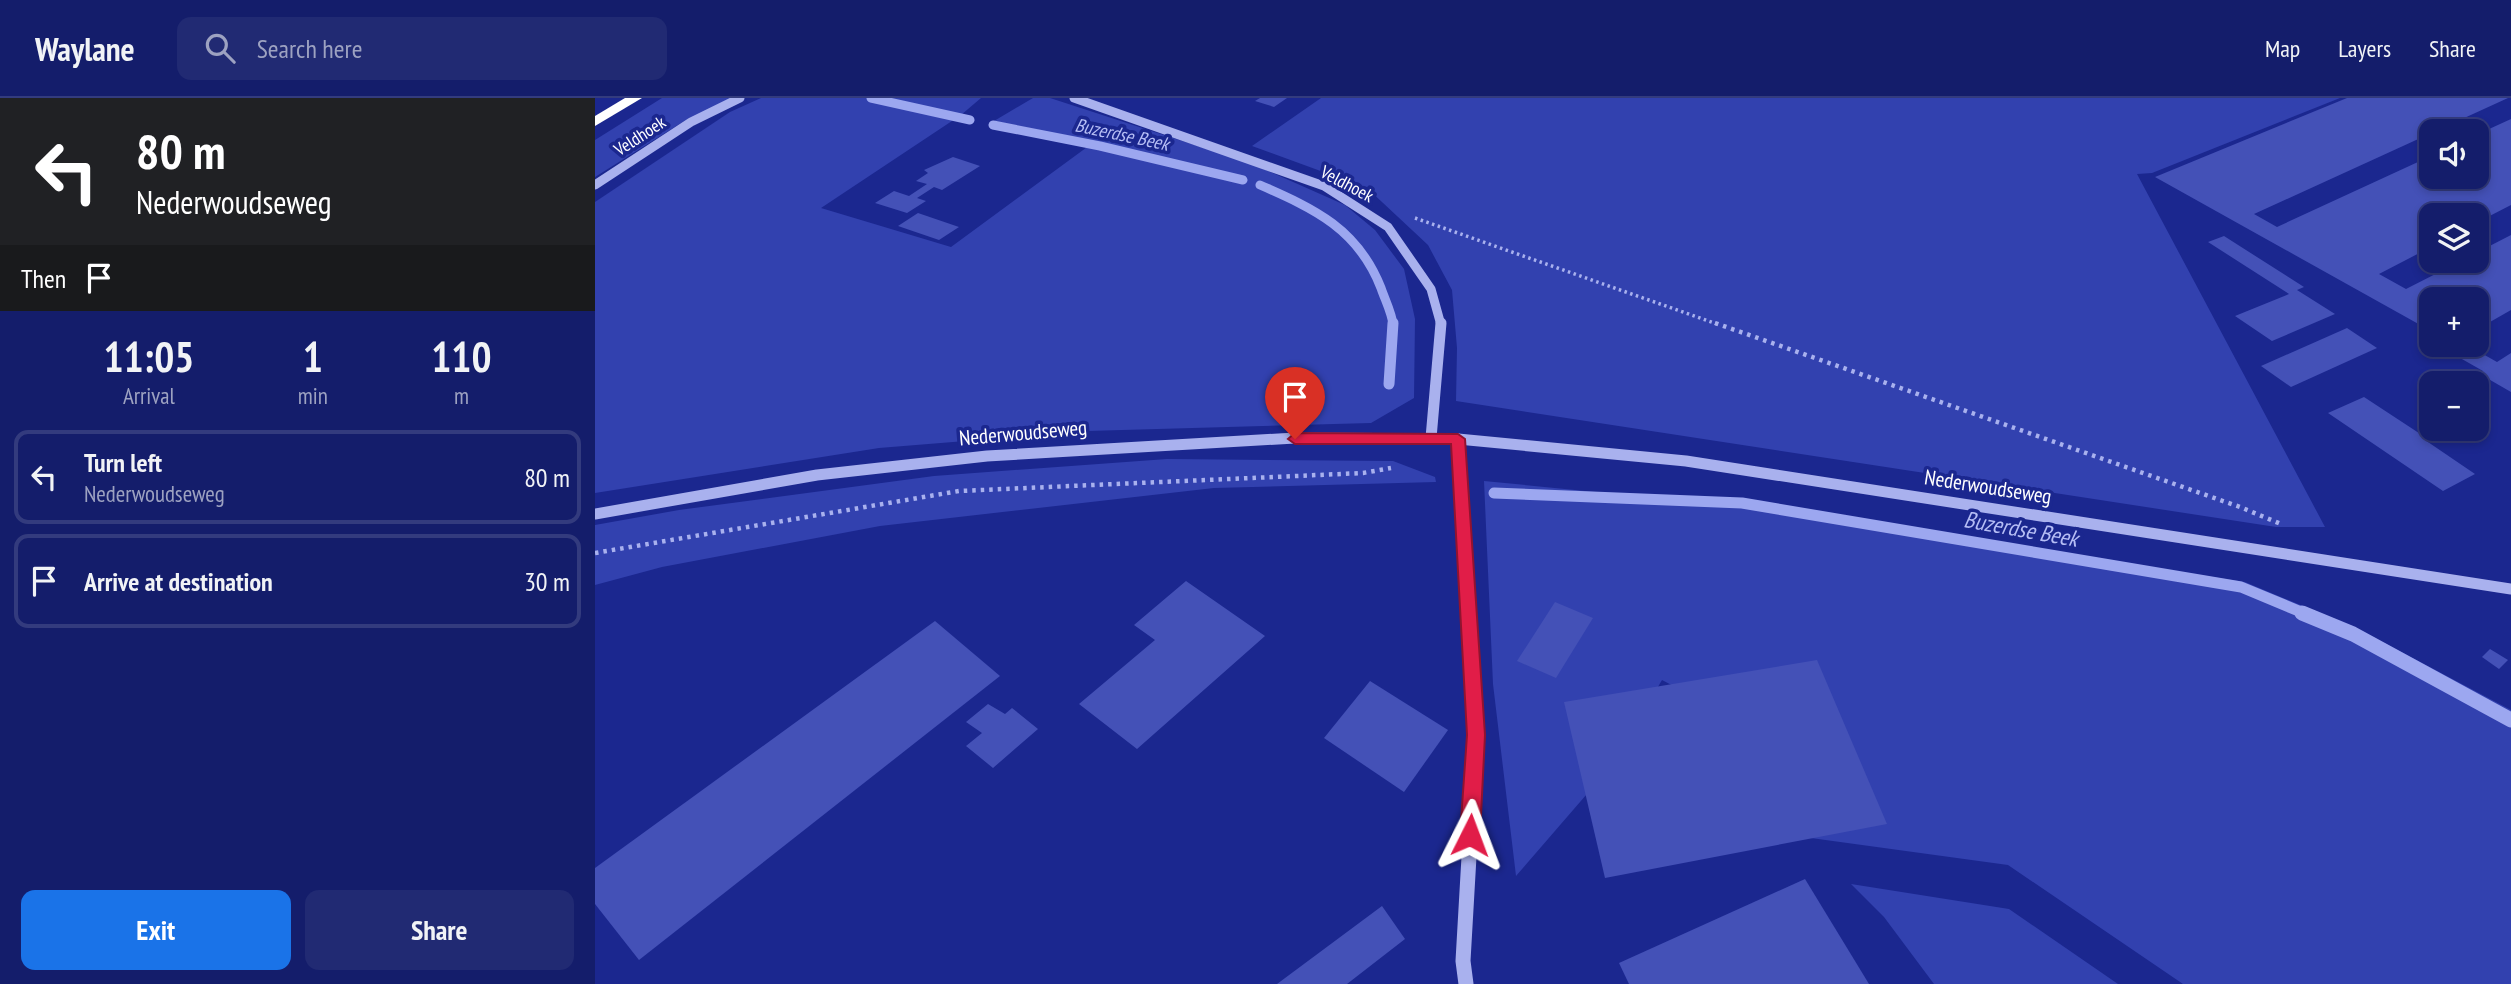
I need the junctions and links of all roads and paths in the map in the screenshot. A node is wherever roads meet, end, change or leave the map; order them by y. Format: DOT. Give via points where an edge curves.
graph roads {
  1 [pos="635,98"];
  2 [pos="740,98"];
  3 [pos="1074,98"];
  4 [pos="595,122"];
  5 [pos="595,185"];
  6 [pos="1403,214"];
  7 [pos="1431,438"];
  8 [pos="1458,439"];
  9 [pos="1402,466"];
  10 [pos="595,514"];
  11 [pos="2289,528"];
  12 [pos="595,553"];
  13 [pos="2511,589"];
  14 [pos="1466,984"];
  1 -- 4 [label="highway"];
  2 -- 5 [label="street, Veldhoek" via="691,122"];
  3 -- 7 [label="street, Veldhoek" via="1324,186 1388,227 1431,289 1442,327"];
  6 -- 11 [label="path"];
  7 -- 8 [label="street, Nederwoudseweg"];
  7 -- 10 [label="street, Nederwoudseweg" via="1160,444 987,456 817,475"];
  8 -- 13 [label="street, Nederwoudseweg" via="1686,461"];
  8 -- 14 [label="street" via="1476,735 1463,961"];
  9 -- 12 [label="path" via="1363,473 959,491"];
}
